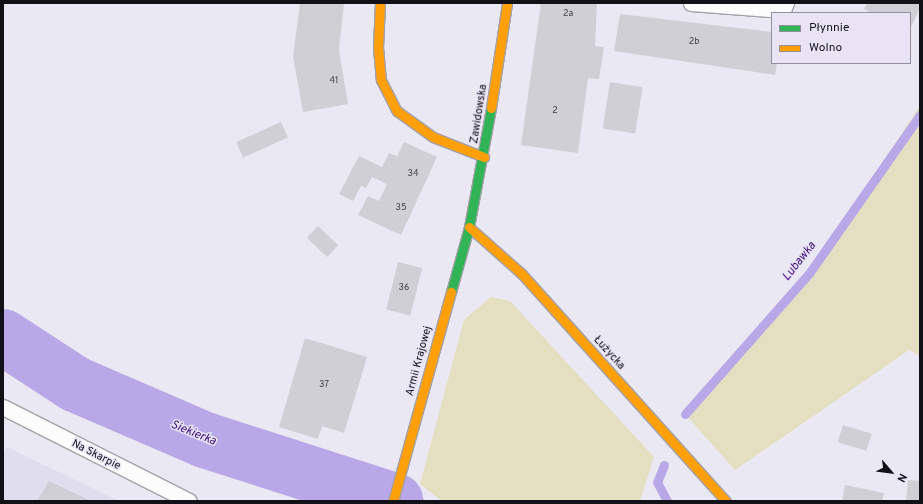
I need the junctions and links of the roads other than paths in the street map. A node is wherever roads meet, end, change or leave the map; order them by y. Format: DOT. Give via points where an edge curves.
graph roads {
  1 [pos="380,3"];
  2 [pos="507,3"];
  3 [pos="690,3"];
  4 [pos="786,3"];
  5 [pos="484,157"];
  6 [pos="469,227"];
  7 [pos="3,407"];
  8 [pos="189,501"];
  9 [pos="392,501"];
  10 [pos="726,501"];
  1 -- 5 [label="street" via="378,47 381,80 397,111 433,138"];
  2 -- 5 [label="street, Zawidowska"];
  3 -- 4 [label="lane" via="783,10"];
  5 -- 6 [label="street, Zawidowska"];
  6 -- 9 [label="street, Armii Krajowej"];
  6 -- 10 [label="street, Łużycka" via="522,274"];
  7 -- 8 [label="lane, Na Skarpie"];
}
